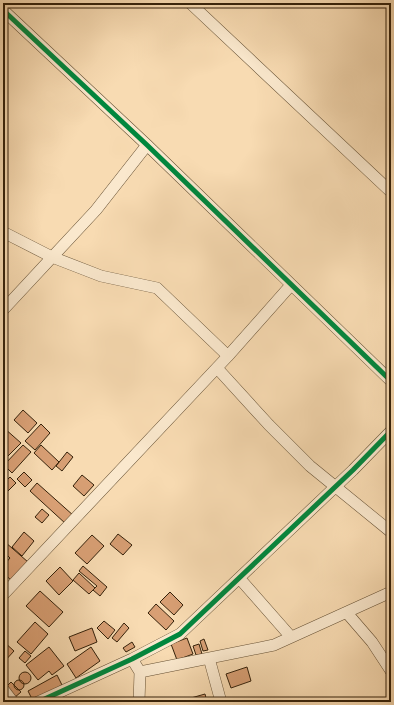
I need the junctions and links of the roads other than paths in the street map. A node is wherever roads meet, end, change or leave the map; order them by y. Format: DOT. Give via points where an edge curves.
graph roads {
  1 [pos="190,3"];
  2 [pos="3,10"];
  3 [pos="147,145"];
  4 [pos="391,192"];
  5 [pos="3,232"];
  6 [pos="52,257"];
  7 [pos="291,285"];
  8 [pos="3,310"];
  9 [pos="228,356"];
  10 [pos="217,368"];
  11 [pos="391,381"];
  12 [pos="391,431"];
  13 [pos="336,486"];
  14 [pos="391,532"];
  15 [pos="240,579"];
  16 [pos="391,592"];
  17 [pos="3,595"];
  18 [pos="347,613"];
  19 [pos="292,637"];
  20 [pos="209,658"];
  21 [pos="132,659"];
  22 [pos="391,671"];
  23 [pos="140,672"];
  24 [pos="3,689"];
  25 [pos="13,702"];
  26 [pos="38,702"];
  27 [pos="139,702"];
  28 [pos="221,702"];
  1 -- 4 [label="street"];
  2 -- 3 [label="street"];
  3 -- 6 [label="street" via="96,210"];
  3 -- 7 [label="street"];
  5 -- 6 [label="street"];
  6 -- 8 [label="street"];
  6 -- 9 [label="street" via="101,276 157,288"];
  7 -- 9 [label="street"];
  7 -- 11 [label="street"];
  9 -- 10 [label="street"];
  10 -- 13 [label="street" via="310,466"];
  10 -- 17 [label="street"];
  12 -- 13 [label="street"];
  13 -- 14 [label="street"];
  13 -- 15 [label="street"];
  15 -- 19 [label="street"];
  15 -- 21 [label="street" via="180,634"];
  16 -- 18 [label="street"];
  18 -- 19 [label="street"];
  18 -- 22 [label="street" via="372,642"];
  19 -- 20 [label="street" via="274,646"];
  20 -- 23 [label="street"];
  20 -- 28 [label="street"];
  21 -- 23 [label="street"];
  21 -- 26 [label="street"];
  23 -- 27 [label="street"];
  24 -- 25 [label="street"];
}
